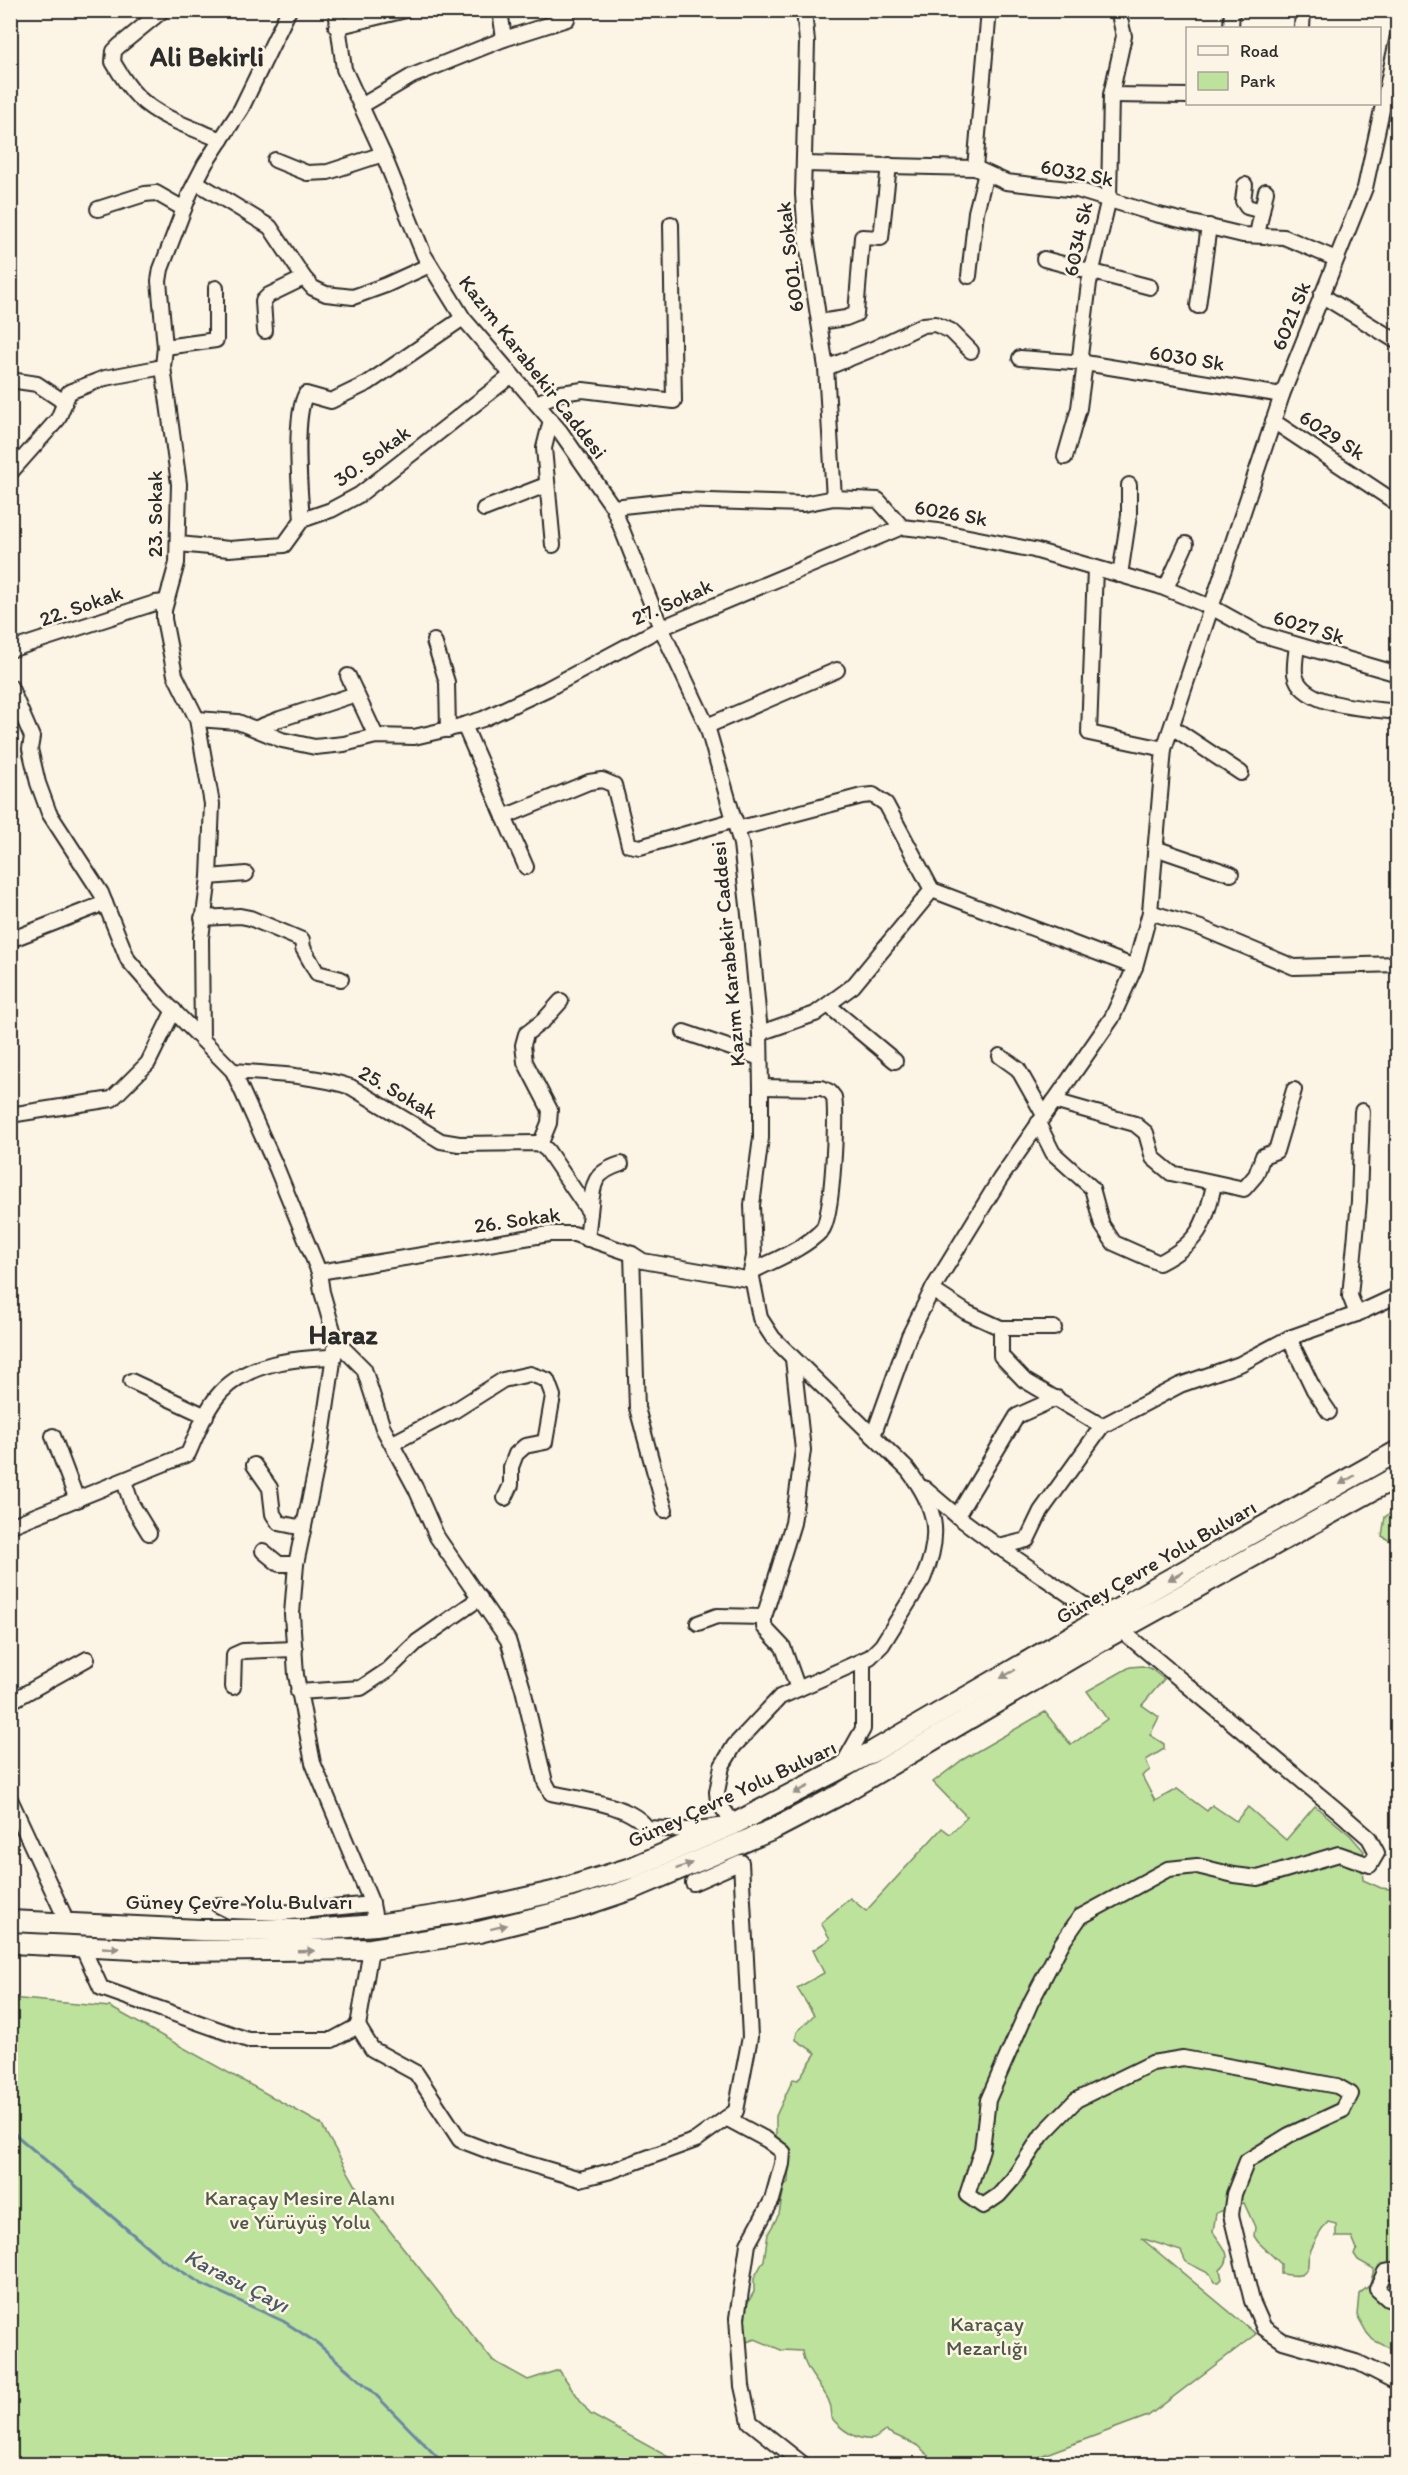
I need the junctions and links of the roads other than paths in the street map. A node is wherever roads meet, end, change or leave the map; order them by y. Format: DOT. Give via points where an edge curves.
graph roads {
  1 [pos="163,10"];
  2 [pos="289,10"];
  3 [pos="336,10"];
  4 [pos="406,10"];
  5 [pos="500,10"];
  6 [pos="804,10"];
  7 [pos="989,10"];
  8 [pos="1118,10"];
  9 [pos="1233,10"];
  10 [pos="1303,10"];
  11 [pos="567,19"];
  12 [pos="336,27"];
  13 [pos="1231,27"];
  14 [pos="1302,27"];
  15 [pos="1398,36"];
  16 [pos="504,39"];
  17 [pos="1111,94"];
  18 [pos="1186,96"];
  19 [pos="361,106"];
  20 [pos="221,140"];
  21 [pos="384,154"];
  22 [pos="275,160"];
  23 [pos="804,164"];
  24 [pos="889,165"];
  25 [pos="981,170"];
  26 [pos="196,182"];
  27 [pos="1245,185"];
  28 [pos="1266,191"];
  29 [pos="1109,198"];
  30 [pos="98,209"];
  31 [pos="183,209"];
  32 [pos="1262,211"];
  33 [pos="671,224"];
  34 [pos="1209,226"];
  35 [pos="1257,235"];
  36 [pos="1044,259"];
  37 [pos="1336,260"];
  38 [pos="430,265"];
  39 [pos="1092,272"];
  40 [pos="969,276"];
  41 [pos="304,278"];
  42 [pos="1150,287"];
  43 [pos="216,288"];
  44 [pos="1321,295"];
  45 [pos="1198,306"];
  46 [pos="463,318"];
  47 [pos="819,322"];
  48 [pos="265,331"];
  49 [pos="1398,342"];
  50 [pos="165,347"];
  51 [pos="971,351"];
  52 [pos="1020,358"];
  53 [pos="1082,360"];
  54 [pos="163,367"];
  55 [pos="826,368"];
  56 [pos="512,375"];
  57 [pos="10,380"];
  58 [pos="1282,394"];
  59 [pos="64,402"];
  60 [pos="536,403"];
  61 [pos="552,420"];
  62 [pos="1273,421"];
  63 [pos="1065,457"];
  64 [pos="10,473"];
  65 [pos="546,485"];
  66 [pos="1129,485"];
  67 [pos="834,498"];
  68 [pos="1398,504"];
  69 [pos="613,507"];
  70 [pos="484,508"];
  71 [pos="302,520"];
  72 [pos="902,527"];
  73 [pos="179,544"];
  74 [pos="1186,544"];
  75 [pos="553,545"];
  76 [pos="1095,568"];
  77 [pos="1120,575"];
  78 [pos="1166,588"];
  79 [pos="165,602"];
  80 [pos="1213,608"];
  81 [pos="661,628"];
  82 [pos="434,641"];
  83 [pos="1297,646"];
  84 [pos="10,650"];
  85 [pos="837,670"];
  86 [pos="1398,675"];
  87 [pos="348,676"];
  88 [pos="10,686"];
  89 [pos="356,694"];
  90 [pos="1398,712"];
  91 [pos="197,719"];
  92 [pos="464,725"];
  93 [pos="707,726"];
  94 [pos="1172,727"];
  95 [pos="257,728"];
  96 [pos="448,730"];
  97 [pos="375,736"];
  98 [pos="1164,749"];
  99 [pos="1241,773"];
  100 [pos="504,817"];
  101 [pos="736,824"];
  102 [pos="1155,848"];
  103 [pos="526,867"];
  104 [pos="246,874"];
  105 [pos="1231,874"];
  106 [pos="209,877"];
  107 [pos="932,890"];
  108 [pos="105,903"];
  109 [pos="1150,912"];
  110 [pos="202,918"];
  111 [pos="10,940"];
  112 [pos="1136,968"];
  113 [pos="1397,968"];
  114 [pos="341,979"];
  115 [pos="561,1001"];
  116 [pos="828,1005"];
  117 [pos="174,1010"];
  118 [pos="684,1032"];
  119 [pos="760,1033"];
  120 [pos="202,1039"];
  121 [pos="1000,1056"];
  122 [pos="760,1058"];
  123 [pos="895,1061"];
  124 [pos="233,1071"];
  125 [pos="761,1087"];
  126 [pos="1294,1090"];
  127 [pos="1054,1101"];
  128 [pos="1362,1111"];
  129 [pos="10,1115"];
  130 [pos="1041,1119"];
  131 [pos="540,1145"];
  132 [pos="621,1164"];
  133 [pos="1214,1184"];
  134 [pos="590,1214"];
  135 [pos="587,1239"];
  136 [pos="632,1254"];
  137 [pos="319,1272"];
  138 [pos="751,1276"];
  139 [pos="932,1290"];
  140 [pos="1398,1295"];
  141 [pos="1356,1314"];
  142 [pos="1000,1328"];
  143 [pos="1054,1328"];
  144 [pos="1289,1338"];
  145 [pos="336,1341"];
  146 [pos="334,1357"];
  147 [pos="793,1359"];
  148 [pos="131,1381"];
  149 [pos="1057,1398"];
  150 [pos="1329,1412"];
  151 [pos="206,1416"];
  152 [pos="1102,1426"];
  153 [pos="53,1436"];
  154 [pos="873,1436"];
  155 [pos="393,1443"];
  156 [pos="1398,1451"];
  157 [pos="255,1465"];
  158 [pos="1398,1476"];
  159 [pos="124,1481"];
  160 [pos="918,1483"];
  161 [pos="505,1498"];
  162 [pos="77,1500"];
  163 [pos="664,1509"];
  164 [pos="957,1516"];
  165 [pos="10,1526"];
  166 [pos="303,1528"];
  167 [pos="149,1533"];
  168 [pos="999,1547"];
  169 [pos="263,1551"];
  170 [pos="296,1564"];
  171 [pos="480,1598"];
  172 [pos="764,1617"];
  173 [pos="1103,1618"];
  174 [pos="698,1623"];
  175 [pos="1121,1630"];
  176 [pos="295,1649"];
  177 [pos="87,1659"];
  178 [pos="863,1662"];
  179 [pos="233,1687"];
  180 [pos="798,1689"];
  181 [pos="298,1692"];
  182 [pos="10,1702"];
  183 [pos="840,1770"];
  184 [pos="10,1799"];
  185 [pos="734,1824"];
  186 [pos="693,1883"];
  187 [pos="372,1904"];
  188 [pos="218,1905"];
  189 [pos="63,1913"];
  190 [pos="10,1921"];
  191 [pos="376,1924"];
  192 [pos="10,1943"];
  193 [pos="370,1949"];
  194 [pos="85,1953"];
  195 [pos="358,2026"];
  196 [pos="726,2118"];
  197 [pos="1398,2269"];
  198 [pos="1398,2294"];
  199 [pos="1398,2383"];
  200 [pos="803,2464"];
  1 -- 20 [label="street" via="114,51 113,62 137,96 151,107"];
  2 -- 20 [label="street, 23. Sokak" via="241,109"];
  3 -- 12 [label="street, Kazım Karabekir Caddesi"];
  4 -- 12 [label="street"];
  5 -- 16 [label="street"];
  6 -- 23 [label="street, 6001. Sokak"];
  7 -- 25 [label="street"];
  8 -- 17 [label="street, 6034 Sk" via="1124,36"];
  9 -- 13 [label="street"];
  10 -- 14 [label="street"];
  11 -- 16 [label="street"];
  12 -- 19 [label="street, Kazım Karabekir Caddesi" via="344,69"];
  15 -- 37 [label="street, 6021 Sk" via="1365,188"];
  16 -- 19 [label="street" via="412,76"];
  17 -- 18 [label="street"];
  17 -- 29 [label="street, 6034 Sk"];
  19 -- 21 [label="street, Kazım Karabekir Caddesi"];
  20 -- 26 [label="street, 23. Sokak"];
  21 -- 22 [label="street" via="328,172 307,173"];
  21 -- 38 [label="street, Kazım Karabekir Caddesi"];
  23 -- 24 [label="street, 6032 Sk"];
  23 -- 47 [label="street, 6001. Sokak" via="806,237"];
  24 -- 25 [label="street, 6032 Sk"];
  24 -- 47 [label="street" via="881,238 862,237 856,314"];
  25 -- 29 [label="street, 6032 Sk" via="1006,182"];
  25 -- 40 [label="street"];
  26 -- 31 [label="street, 23. Sokak"];
  26 -- 41 [label="street" via="270,227"];
  27 -- 32 [label="street" via="1243,201 1247,207"];
  28 -- 32 [label="street"];
  29 -- 34 [label="street, 6032 Sk" via="1155,214"];
  29 -- 39 [label="street, 6034 Sk"];
  30 -- 31 [label="street" via="156,193"];
  31 -- 50 [label="street, 23. Sokak" via="159,281"];
  32 -- 35 [label="street"];
  33 -- 60 [label="street" via="674,401 583,390"];
  34 -- 35 [label="street, 6032 Sk"];
  34 -- 45 [label="street"];
  35 -- 37 [label="street, 6032 Sk" via="1284,237"];
  36 -- 39 [label="street"];
  37 -- 44 [label="street, 6021 Sk"];
  38 -- 41 [label="street" via="353,297 326,294"];
  38 -- 46 [label="street, Kazım Karabekir Caddesi"];
  39 -- 42 [label="street"];
  39 -- 53 [label="street, 6034 Sk"];
  41 -- 48 [label="street" via="269,294 263,301"];
  43 -- 50 [label="street" via="216,340"];
  44 -- 49 [label="street"];
  44 -- 58 [label="street, 6021 Sk"];
  46 -- 56 [label="street, Kazım Karabekir Caddesi"];
  46 -- 71 [label="street" via="359,388 331,401 306,394 300,426"];
  47 -- 55 [label="street, 6001. Sokak"];
  50 -- 54 [label="street, 23. Sokak"];
  51 -- 55 [label="street" via="951,331 935,324 923,325"];
  52 -- 53 [label="street, 6030 Sk"];
  53 -- 58 [label="street, 6030 Sk"];
  53 -- 63 [label="street, 6034 Sk" via="1079,408"];
  54 -- 59 [label="street" via="105,378 69,392"];
  54 -- 73 [label="street, 23. Sokak" via="179,484"];
  55 -- 67 [label="street, 6001. Sokak"];
  56 -- 60 [label="street, Kazım Karabekir Caddesi"];
  56 -- 71 [label="street, 30. Sokak" via="359,495"];
  57 -- 59 [label="street" via="37,384"];
  58 -- 62 [label="street, 6021 Sk"];
  59 -- 64 [label="street" via="58,419"];
  60 -- 61 [label="street, Kazım Karabekir Caddesi"];
  61 -- 65 [label="street" via="544,448"];
  61 -- 69 [label="street, Kazım Karabekir Caddesi"];
  62 -- 68 [label="street, 6029 Sk"];
  62 -- 80 [label="street, 6021 Sk"];
  65 -- 70 [label="street"];
  65 -- 75 [label="street"];
  66 -- 77 [label="street"];
  67 -- 69 [label="street, 6026 Sk" via="803,504 679,500"];
  67 -- 72 [label="street, 6026 Sk" via="878,500"];
  69 -- 81 [label="street, Kazım Karabekir Caddesi"];
  71 -- 73 [label="street" via="284,545 229,549"];
  72 -- 76 [label="street, 6026 Sk" via="1034,550"];
  72 -- 81 [label="street, 27. Sokak"];
  73 -- 79 [label="street, 23. Sokak"];
  74 -- 78 [label="street"];
  76 -- 77 [label="street, 6026 Sk"];
  76 -- 98 [label="street" via="1089,733"];
  77 -- 78 [label="street, 6026 Sk"];
  78 -- 80 [label="street, 6026 Sk"];
  79 -- 84 [label="street, 22. Sokak"];
  79 -- 91 [label="street, 23. Sokak" via="164,619 174,675"];
  80 -- 83 [label="street, 6027 Sk" via="1260,634"];
  80 -- 94 [label="street, 6021 Sk"];
  81 -- 92 [label="street, 27. Sokak" via="547,689"];
  81 -- 93 [label="street, Kazım Karabekir Caddesi"];
  82 -- 96 [label="street" via="447,682"];
  83 -- 86 [label="street, 6027 Sk"];
  83 -- 90 [label="street" via="1295,675 1305,693 1324,701"];
  85 -- 93 [label="street"];
  87 -- 89 [label="street"];
  88 -- 108 [label="street" via="32,737 30,749 45,803"];
  89 -- 95 [label="street"];
  89 -- 97 [label="street"];
  91 -- 95 [label="street, 27. Sokak" via="238,722"];
  91 -- 106 [label="street, 23. Sokak" via="212,804"];
  92 -- 96 [label="street, 27. Sokak"];
  92 -- 100 [label="street"];
  93 -- 101 [label="street, Kazım Karabekir Caddesi"];
  94 -- 98 [label="street, 6021 Sk"];
  94 -- 99 [label="street"];
  95 -- 97 [label="street, 27. Sokak" via="282,740 315,747"];
  96 -- 97 [label="street, 27. Sokak" via="414,737"];
  98 -- 102 [label="street, 6021 Sk"];
  100 -- 101 [label="street" via="589,782 607,780 614,785 629,845 640,847"];
  100 -- 103 [label="street"];
  101 -- 107 [label="street" via="873,795 886,804"];
  101 -- 119 [label="street, Kazım Karabekir Caddesi"];
  102 -- 105 [label="street"];
  102 -- 109 [label="street, 6021 Sk"];
  104 -- 106 [label="street"];
  106 -- 110 [label="street, 23. Sokak"];
  107 -- 112 [label="street"];
  107 -- 116 [label="street" via="853,986"];
  108 -- 111 [label="street"];
  108 -- 117 [label="street" via="128,960"];
  109 -- 112 [label="street, 6021 Sk"];
  109 -- 113 [label="street" via="1201,928 1294,967"];
  110 -- 114 [label="street" via="240,916 280,930 302,940 317,973"];
  110 -- 120 [label="street, 23. Sokak"];
  112 -- 127 [label="street, 6021 Sk" via="1112,1018"];
  115 -- 131 [label="street" via="526,1034 523,1045 525,1062 550,1110"];
  116 -- 119 [label="street" via="815,1014"];
  116 -- 123 [label="street"];
  117 -- 120 [label="street"];
  117 -- 129 [label="street" via="148,1064 112,1100"];
  118 -- 122 [label="street"];
  119 -- 122 [label="street, Kazım Karabekir Caddesi"];
  120 -- 124 [label="street"];
  121 -- 130 [label="street" via="1018,1069"];
  122 -- 125 [label="street, Kazım Karabekir Caddesi"];
  124 -- 131 [label="street, 25. Sokak" via="298,1076 344,1085 441,1141"];
  124 -- 137 [label="street"];
  125 -- 138 [label="street, Kazım Karabekir Caddesi"];
  125 -- 138 [label="street" via="822,1088 834,1097 830,1207 824,1228 814,1237"];
  126 -- 133 [label="street" via="1276,1151 1263,1156 1256,1175 1244,1189"];
  127 -- 130 [label="street, 6021 Sk"];
  127 -- 133 [label="street" via="1135,1124 1146,1133 1153,1158 1171,1173"];
  128 -- 141 [label="street" via="1350,1296"];
  130 -- 133 [label="street" via="1053,1153 1092,1188 1102,1225 1114,1243 1159,1263 1193,1240 1207,1216"];
  130 -- 139 [label="street, 6021 Sk"];
  131 -- 134 [label="street"];
  132 -- 134 [label="street" via="600,1173"];
  134 -- 135 [label="street"];
  135 -- 136 [label="street, 26. Sokak"];
  135 -- 137 [label="street, 26. Sokak" via="574,1234 549,1234"];
  136 -- 138 [label="street, 26. Sokak" via="643,1261"];
  136 -- 163 [label="street" via="637,1408"];
  137 -- 145 [label="street"];
  138 -- 147 [label="street, Kazım Karabekir Caddesi" via="763,1325"];
  139 -- 142 [label="street"];
  139 -- 154 [label="street, 6021 Sk" via="909,1336"];
  140 -- 141 [label="street"];
  141 -- 144 [label="street"];
  142 -- 143 [label="street"];
  142 -- 149 [label="street" via="1001,1356 1024,1380"];
  144 -- 150 [label="street"];
  144 -- 152 [label="street" via="1240,1364 1180,1385"];
  145 -- 146 [label="street"];
  145 -- 155 [label="street" via="364,1369 383,1428"];
  146 -- 151 [label="street" via="294,1358 237,1378 219,1393"];
  146 -- 166 [label="street"];
  147 -- 154 [label="street, Kazım Karabekir Caddesi"];
  147 -- 172 [label="street" via="803,1450 793,1523"];
  148 -- 151 [label="street"];
  149 -- 152 [label="street"];
  149 -- 164 [label="street" via="1017,1416"];
  151 -- 159 [label="street" via="188,1454"];
  152 -- 168 [label="street" via="1041,1511 1027,1540"];
  153 -- 162 [label="street"];
  154 -- 160 [label="street, Kazım Karabekir Caddesi"];
  155 -- 161 [label="street" via="503,1380 530,1374 547,1380 553,1396 545,1442 525,1446 516,1454"];
  155 -- 171 [label="street" via="436,1537"];
  156 -- 173 [label="highway, Güney Çevre Yolu Bulvarı, one-way"];
  157 -- 166 [label="street" via="270,1488 273,1514 279,1523"];
  158 -- 175 [label="highway, Güney Çevre Yolu Bulvarı"];
  159 -- 162 [label="street"];
  159 -- 167 [label="street" via="132,1505"];
  160 -- 164 [label="street"];
  160 -- 178 [label="street, Kazım Karabekir Caddesi" via="932,1510 932,1553 922,1579 882,1645"];
  162 -- 165 [label="street"];
  164 -- 168 [label="street"];
  166 -- 170 [label="street"];
  168 -- 173 [label="street"];
  169 -- 170 [label="street" via="279,1564"];
  170 -- 176 [label="street" via="292,1614"];
  171 -- 181 [label="street" via="361,1688"];
  171 -- 185 [label="street" via="508,1640 551,1793 626,1812 641,1819 647,1828 689,1830"];
  172 -- 174 [label="street" via="717,1616"];
  172 -- 180 [label="street" via="764,1627 783,1647"];
  173 -- 175 [label="street"];
  173 -- 183 [label="highway, Güney Çevre Yolu Bulvarı, one-way"];
  193 -- 175 [label="highway, Güney Çevre Yolu Bulvarı, one-way" via="478,1932 572,1909 632,1889 774,1829 874,1776"];
  175 -- 199 [label="street" via="1337,1810 1368,1838 1377,1852 1370,1865 1339,1854 1257,1878 1197,1866 1168,1869 1080,1917 1031,2002 988,2100 982,2149 967,2195 983,2206 999,2195 1042,2135 1076,2100 1152,2064 1183,2058 1337,2086 1351,2094 1343,2110 1289,2135 1247,2161 1234,2194 1231,2215 1252,2301 1264,2328 1283,2341 1359,2363"];
  176 -- 179 [label="street" via="243,1651 234,1655"];
  176 -- 181 [label="street"];
  177 -- 182 [label="street"];
  178 -- 180 [label="street, Kazım Karabekir Caddesi"];
  178 -- 183 [label="street" via="863,1729"];
  180 -- 185 [label="street, Kazım Karabekir Caddesi" via="774,1702 726,1757 719,1774 718,1802"];
  181 -- 187 [label="street" via="313,1763"];
  183 -- 185 [label="highway, Güney Çevre Yolu Bulvarı, one-way"];
  184 -- 189 [label="street"];
  185 -- 191 [label="highway, Güney Çevre Yolu Bulvarı" via="631,1868 553,1892 462,1912"];
  186 -- 196 [label="street" via="741,1862 750,2037 736,2110"];
  187 -- 188 [label="street" via="281,1913 230,1911"];
  187 -- 191 [label="street"];
  190 -- 191 [label="highway, Güney Çevre Yolu Bulvarı" via="200,1930 310,1930"];
  192 -- 193 [label="highway, Güney Çevre Yolu Bulvarı, one-way" via="177,1951"];
  193 -- 195 [label="street"];
  194 -- 195 [label="street" via="101,1988 248,2040 332,2040"];
  195 -- 196 [label="street" via="372,2049 416,2073 460,2140 580,2180 696,2140"];
  196 -- 200 [label="street" via="783,2152 772,2200 748,2244 737,2318 742,2386 750,2422"];
  197 -- 198 [label="street" via="1385,2272 1377,2289 1388,2299"];
}
